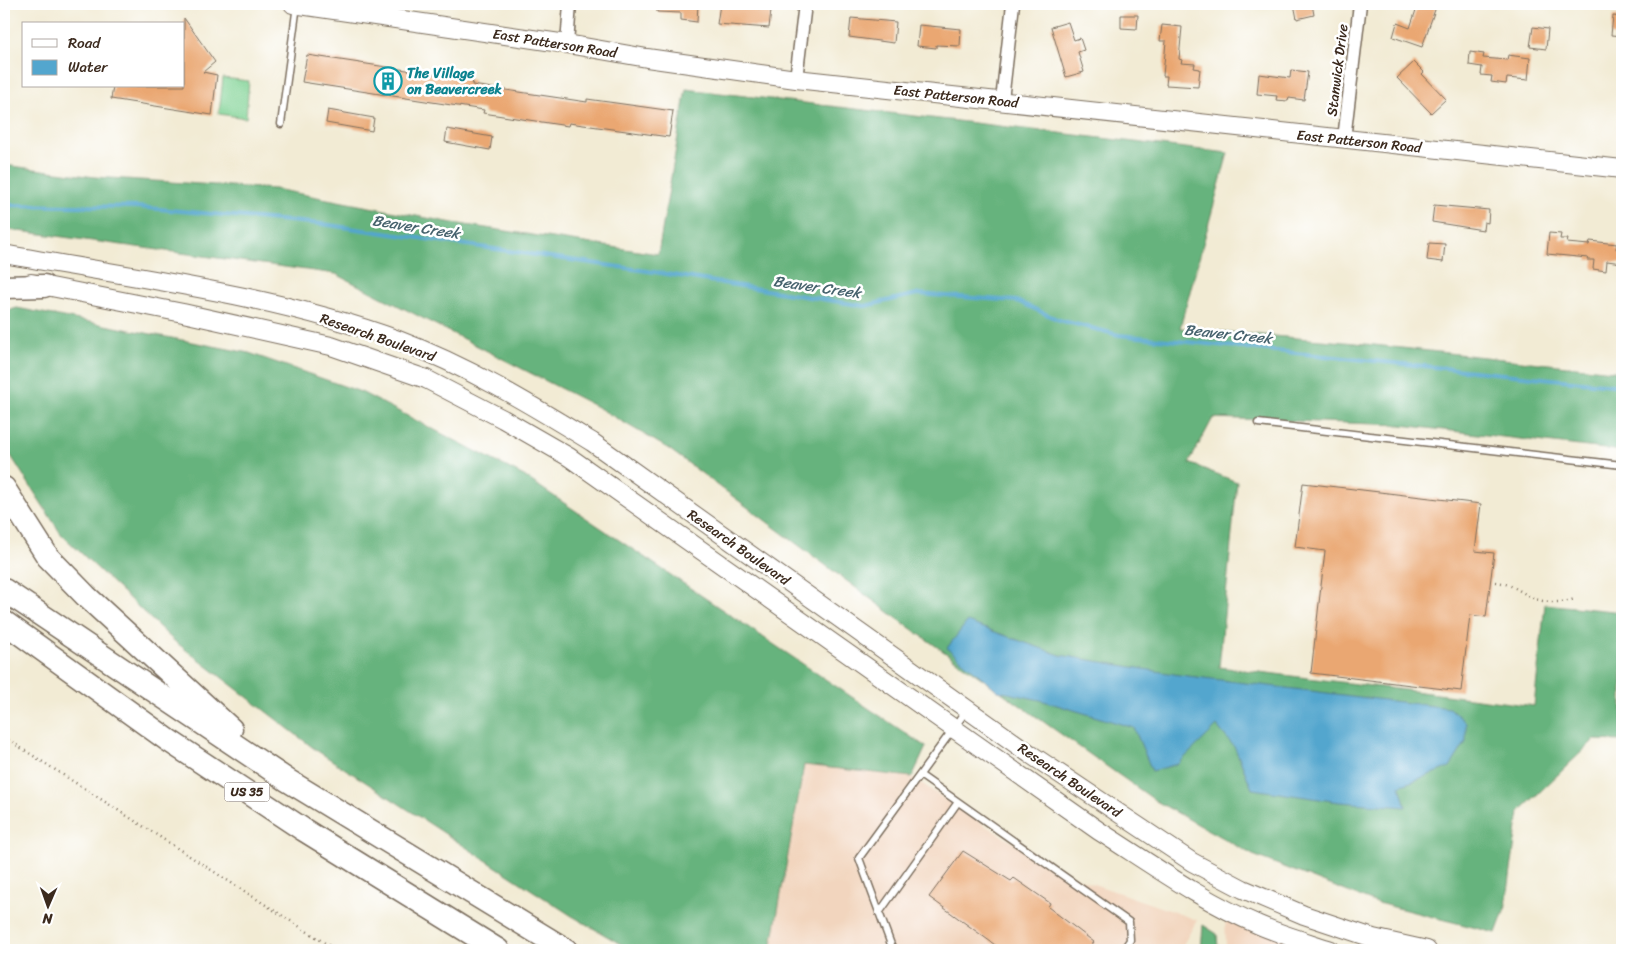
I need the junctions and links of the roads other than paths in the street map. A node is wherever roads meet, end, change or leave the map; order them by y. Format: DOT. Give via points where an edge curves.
graph roads {
  1 [pos="293,4"];
  2 [pos="297,4"];
  3 [pos="570,4"];
  4 [pos="805,4"];
  5 [pos="1013,4"];
  6 [pos="1360,4"];
  7 [pos="362,8"];
  8 [pos="567,44"];
  9 [pos="796,78"];
  10 [pos="1002,100"];
  11 [pos="281,124"];
  12 [pos="1344,139"];
  13 [pos="1622,169"];
  14 [pos="4,254"];
  15 [pos="4,278"];
  16 [pos="44,286"];
  17 [pos="4,287"];
  18 [pos="1258,423"];
  19 [pos="1622,465"];
  20 [pos="4,488"];
  21 [pos="4,590"];
  22 [pos="4,622"];
  23 [pos="968,709"];
  24 [pos="954,729"];
  25 [pos="920,775"];
  26 [pos="287,780"];
  27 [pos="958,802"];
  28 [pos="879,913"];
  29 [pos="498,950"];
  30 [pos="566,950"];
  31 [pos="893,950"];
  32 [pos="1123,950"];
  33 [pos="1332,950"];
  34 [pos="1426,950"];
  1 -- 2 [label="main road, East Patterson Road"];
  2 -- 7 [label="main road, East Patterson Road"];
  2 -- 11 [label="lane"];
  3 -- 8 [label="street"];
  4 -- 9 [label="street"];
  5 -- 10 [label="street"];
  6 -- 12 [label="street, Stanwick Drive"];
  7 -- 8 [label="main road, East Patterson Road"];
  8 -- 9 [label="main road, East Patterson Road"];
  9 -- 10 [label="main road, East Patterson Road"];
  10 -- 12 [label="main road, East Patterson Road"];
  12 -- 13 [label="main road, East Patterson Road"];
  14 -- 23 [label="main road, Research Boulevard" via="266,302 398,340 453,363 525,401 592,442"];
  15 -- 16 [label="main road, Research Boulevard"];
  16 -- 17 [label="highway"];
  16 -- 24 [label="main road, Research Boulevard" via="331,346 426,379 569,457"];
  18 -- 19 [label="lane"];
  20 -- 26 [label="highway" via="48,557 86,596"];
  21 -- 26 [label="highway, US 35"];
  22 -- 29 [label="highway, US 35" via="168,740 304,830"];
  23 -- 24 [label="lane"];
  23 -- 34 [label="main road, Research Boulevard" via="1192,862 1243,889 1312,918 1373,938"];
  24 -- 25 [label="lane"];
  24 -- 33 [label="main road, Research Boulevard" via="1099,831 1225,909 1259,925"];
  25 -- 27 [label="lane"];
  25 -- 28 [label="lane" via="859,858"];
  26 -- 30 [label="highway, US 35"];
  27 -- 28 [label="lane"];
  27 -- 32 [label="lane" via="1129,922 1130,940"];
  28 -- 31 [label="lane"];
}
